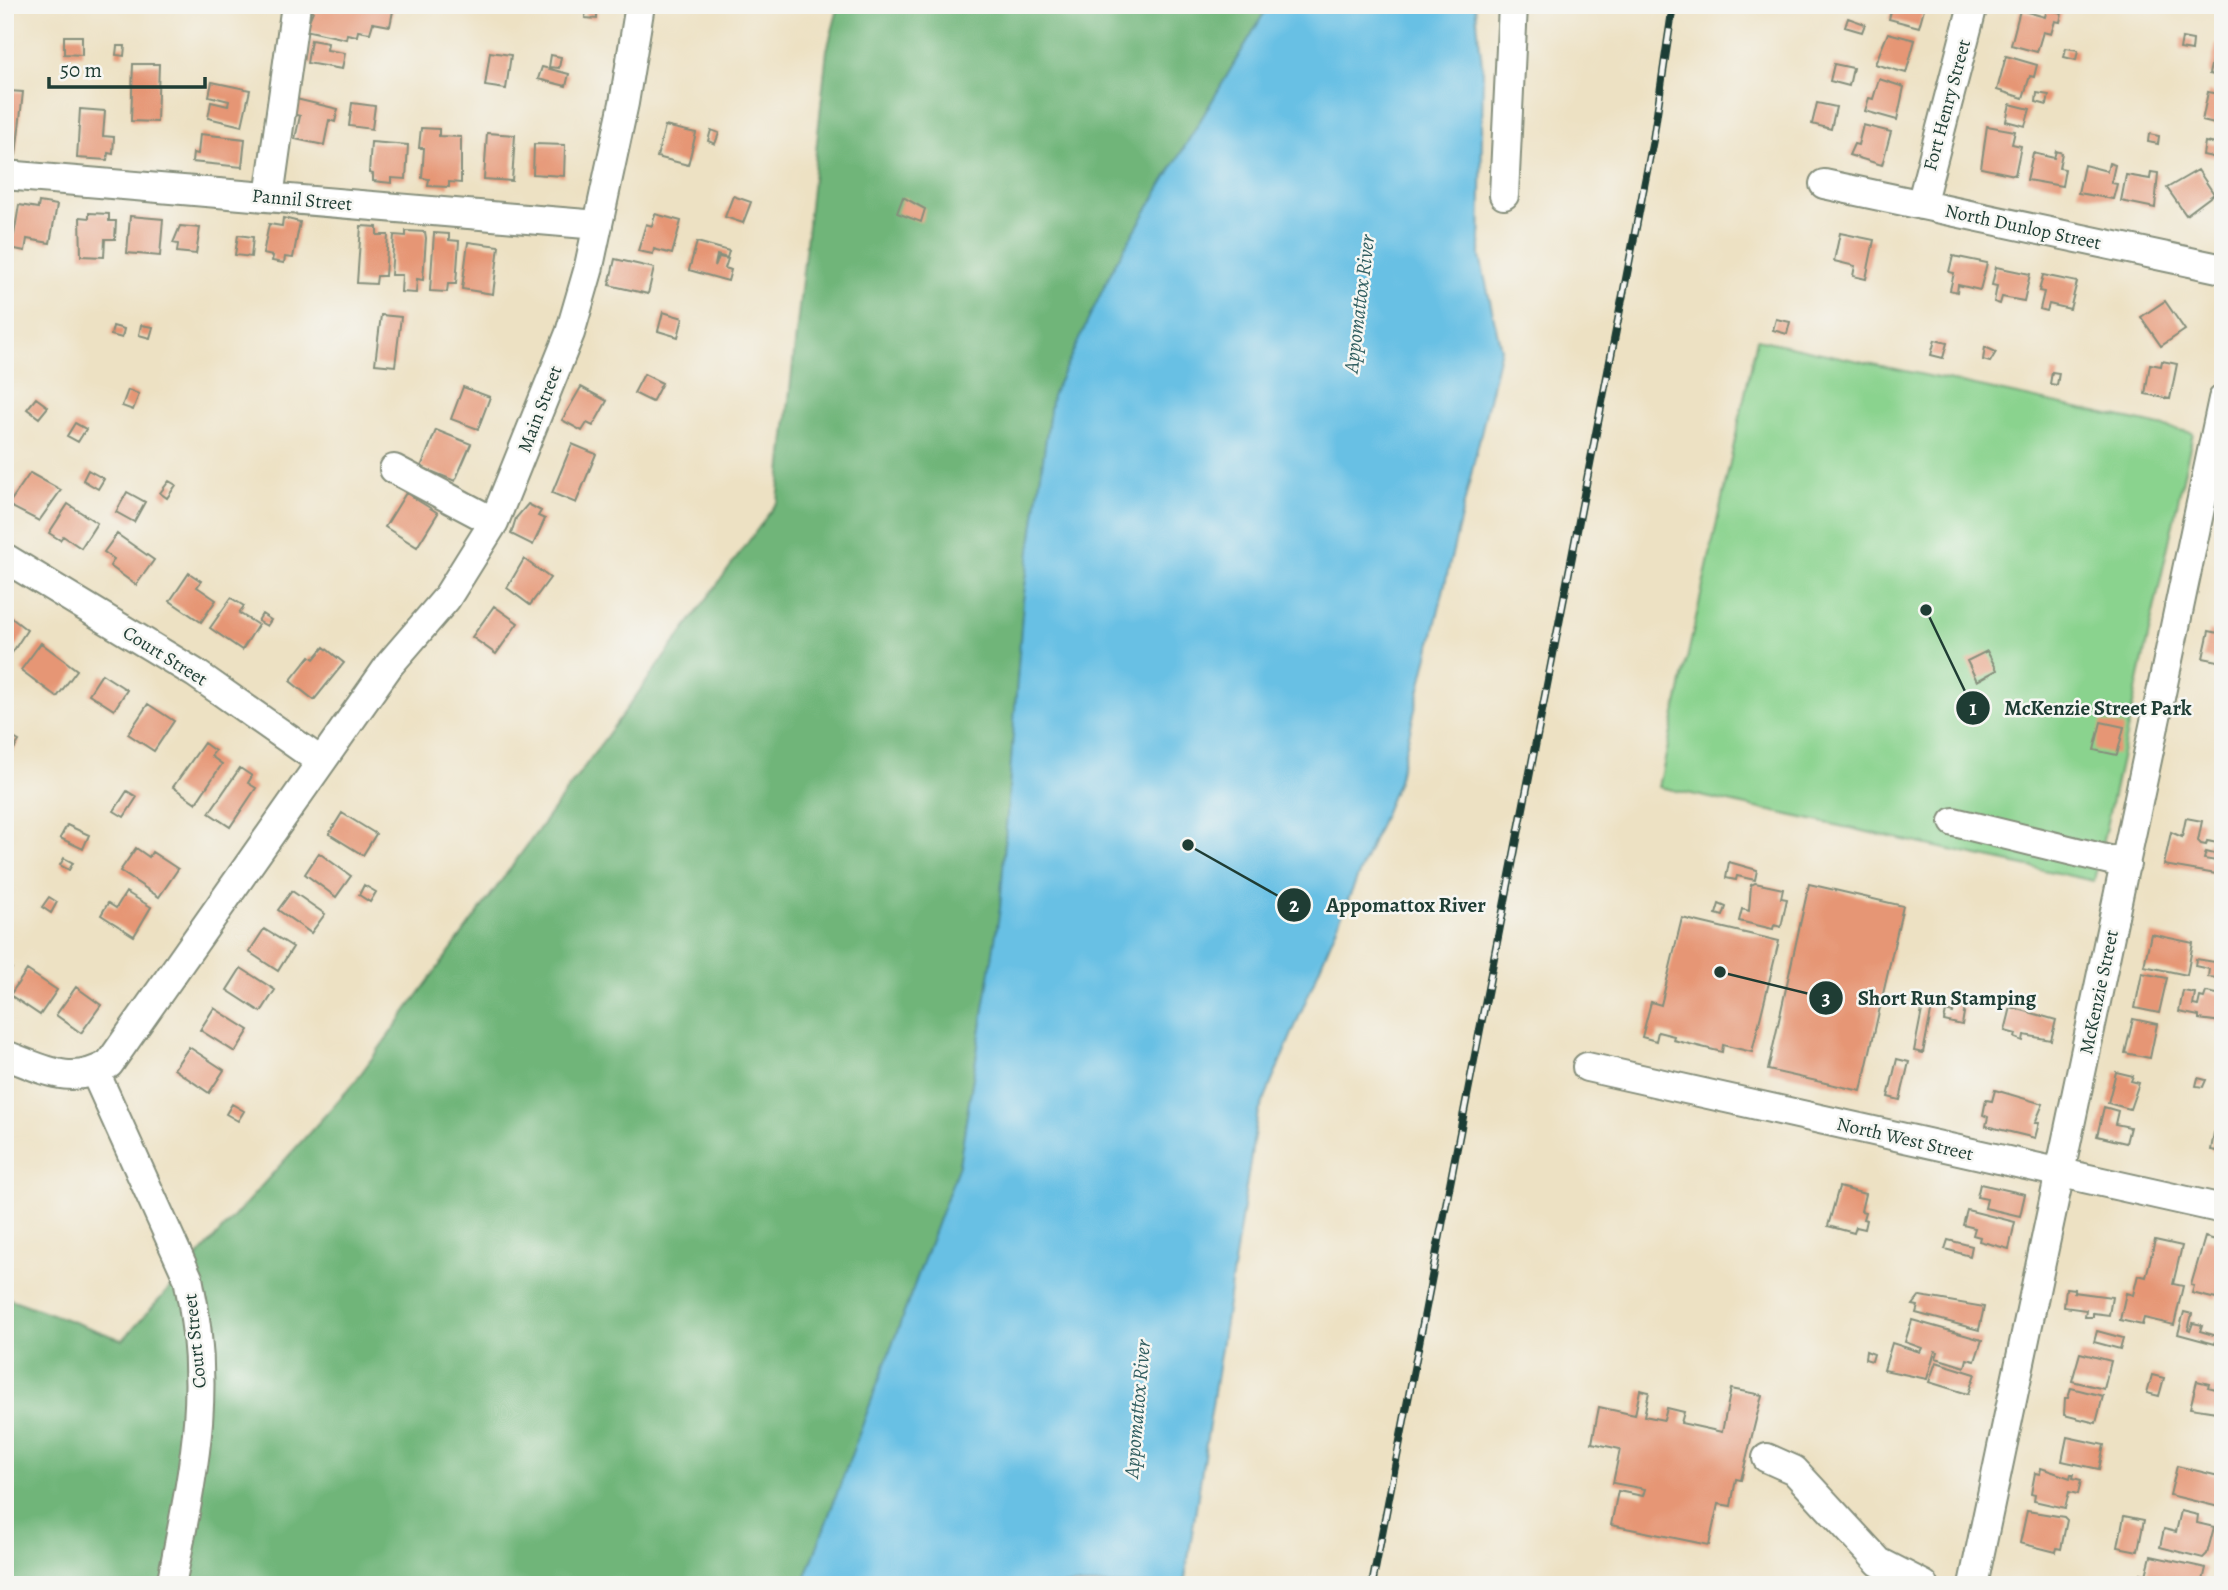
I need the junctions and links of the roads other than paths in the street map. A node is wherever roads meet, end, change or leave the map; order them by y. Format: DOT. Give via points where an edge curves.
graph roads {
  1 [pos="296,5"];
  2 [pos="640,5"];
  3 [pos="1513,5"];
  4 [pos="1973,5"];
  5 [pos="5,175"];
  6 [pos="1824,184"];
  7 [pos="1504,195"];
  8 [pos="269,197"];
  9 [pos="1921,205"];
  10 [pos="598,225"];
  11 [pos="2223,269"];
  12 [pos="2223,399"];
  13 [pos="394,469"];
  14 [pos="494,522"];
  15 [pos="5,558"];
  16 [pos="320,761"];
  17 [pos="1954,822"];
  18 [pos="2126,864"];
  19 [pos="5,1055"];
  20 [pos="1587,1066"];
  21 [pos="96,1072"];
  22 [pos="2061,1173"];
  23 [pos="2223,1209"];
  24 [pos="1767,1458"];
  25 [pos="171,1585"];
  26 [pos="1924,1585"];
  27 [pos="1973,1585"];
  1 -- 8 [label="street"];
  2 -- 10 [label="street, Main Street"];
  3 -- 7 [label="street"];
  4 -- 9 [label="street, Fort Henry Street"];
  5 -- 8 [label="street, Pannil Street"];
  6 -- 9 [label="street, North Dunlop Street"];
  8 -- 10 [label="street, Pannil Street"];
  9 -- 11 [label="street, North Dunlop Street"];
  10 -- 14 [label="street, Main Street" via="570,332"];
  12 -- 18 [label="street, McKenzie Street"];
  13 -- 14 [label="street"];
  14 -- 16 [label="street, Main Street" via="446,599 390,664"];
  15 -- 16 [label="street, Court Street" via="195,673"];
  16 -- 21 [label="street, Main Street" via="120,1052"];
  17 -- 18 [label="street"];
  18 -- 22 [label="street, McKenzie Street"];
  19 -- 21 [label="street" via="62,1076"];
  20 -- 22 [label="street, North West Street"];
  21 -- 25 [label="street, Court Street" via="188,1278 196,1314 201,1398 198,1444"];
  22 -- 23 [label="street, North West Street"];
  22 -- 27 [label="street, McKenzie Street"];
  24 -- 26 [label="street" via="1794,1469 1879,1562"];
}
